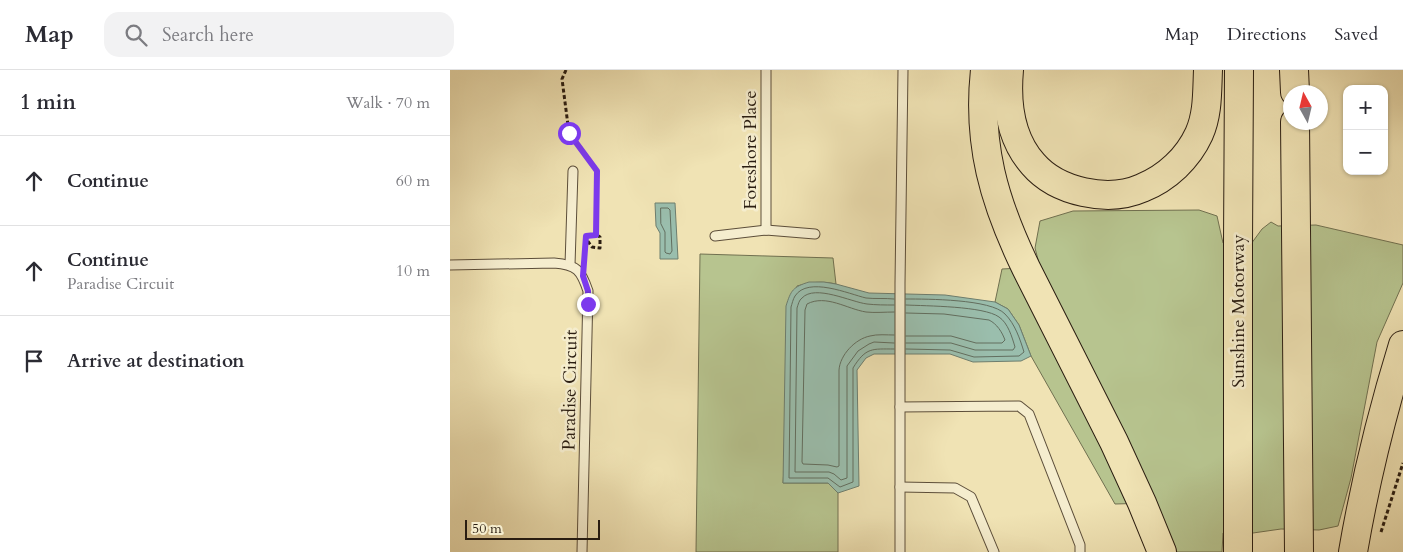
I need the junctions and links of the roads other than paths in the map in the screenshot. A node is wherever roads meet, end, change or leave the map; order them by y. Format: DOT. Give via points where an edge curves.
graph roads {
  1 [pos="766,70"];
  2 [pos="903,70"];
  3 [pos="985,70"];
  4 [pos="1009,70"];
  5 [pos="1208,70"];
  6 [pos="1239,70"];
  7 [pos="1294,70"];
  8 [pos="1295,85"];
  9 [pos="1295,130"];
  10 [pos="573,171"];
  11 [pos="766,230"];
  12 [pos="816,234"];
  13 [pos="715,236"];
  14 [pos="450,265"];
  15 [pos="570,265"];
  16 [pos="1403,345"];
  17 [pos="900,408"];
  18 [pos="900,487"];
  19 [pos="582,552"];
  20 [pos="900,552"];
  21 [pos="994,552"];
  22 [pos="1080,552"];
  23 [pos="1162,552"];
  24 [pos="1238,552"];
  25 [pos="1300,552"];
  26 [pos="1353,552"];
  1 -- 11 [label="lane, Foreshore Place"];
  2 -- 17 [label="lane"];
  3 -- 23 [label="highway" via="983,111 987,157 1002,214 1114,442"];
  4 -- 5 [label="highway" via="1007,86 1011,120 1032,163 1066,187 1105,194 1142,189 1177,166 1199,133 1207,98"];
  6 -- 24 [label="highway, Sunshine Motorway"];
  7 -- 8 [label="highway"];
  9 -- 25 [label="highway"];
  10 -- 15 [label="lane"];
  11 -- 12 [label="lane, Foreshore Place"];
  11 -- 13 [label="lane, Foreshore Place"];
  14 -- 15 [label="lane"];
  15 -- 19 [label="lane, Paradise Circuit" via="583,276 588,291"];
  16 -- 26 [label="highway" via="1380,424"];
  17 -- 18 [label="lane"];
  17 -- 22 [label="lane" via="1019,406 1029,414"];
  18 -- 20 [label="lane"];
  18 -- 21 [label="lane" via="955,488 971,497"];
}
